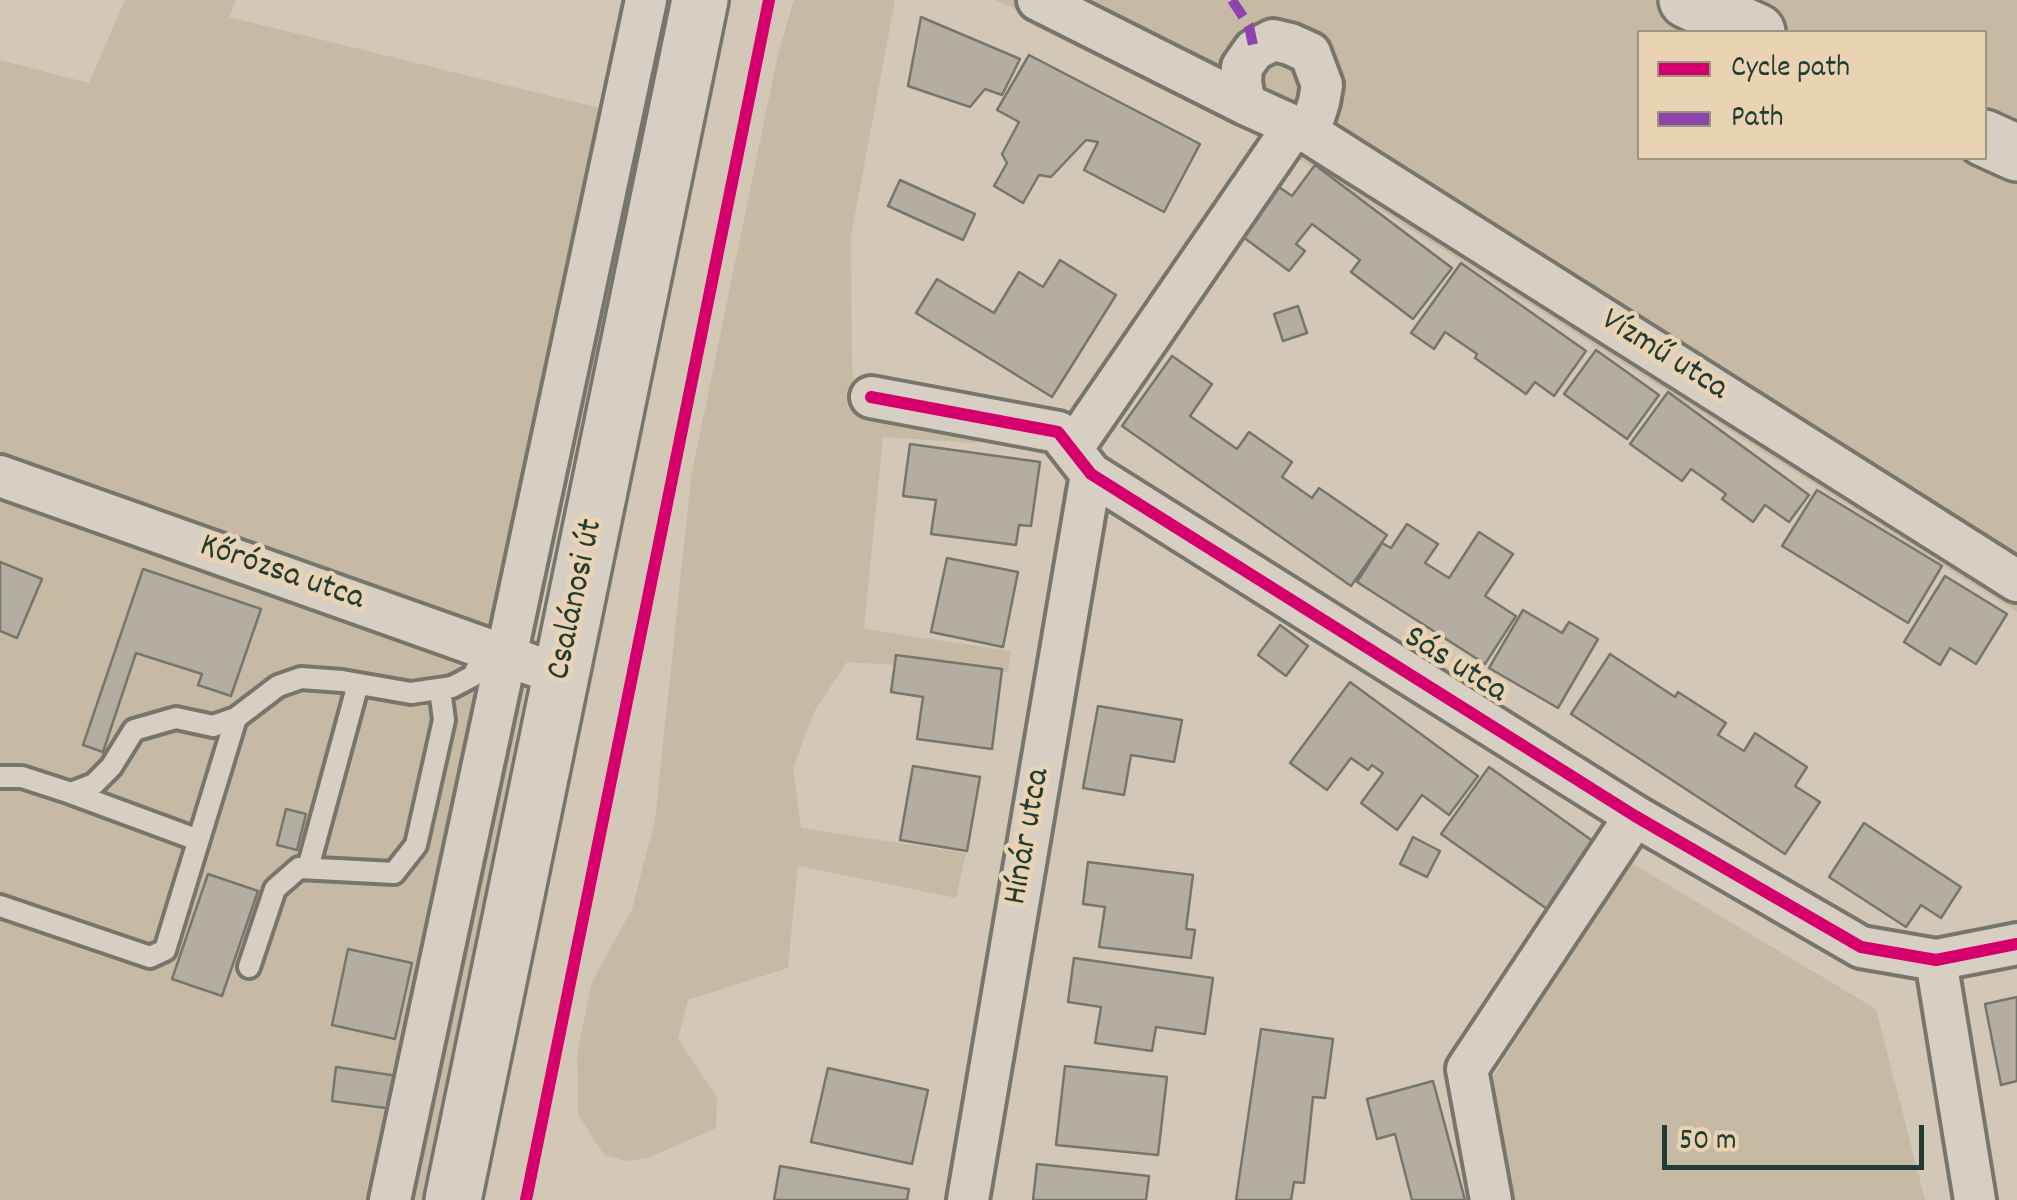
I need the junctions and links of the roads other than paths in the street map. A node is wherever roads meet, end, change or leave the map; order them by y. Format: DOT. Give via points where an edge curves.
graph roads {
  1 [pos="646,0"];
  2 [pos="700,0"];
  3 [pos="1038,0"];
  4 [pos="1687,0"];
  5 [pos="1753,30"];
  6 [pos="1245,104"];
  7 [pos="1301,129"];
  8 [pos="1987,139"];
  9 [pos="2017,153"];
  10 [pos="872,397"];
  11 [pos="1081,461"];
  12 [pos="0,476"];
  13 [pos="2017,581"];
  14 [pos="497,651"];
  15 [pos="562,676"];
  16 [pos="358,684"];
  17 [pos="440,689"];
  18 [pos="236,718"];
  19 [pos="0,776"];
  20 [pos="71,794"];
  21 [pos="1635,816"];
  22 [pos="198,840"];
  23 [pos="308,868"];
  24 [pos="0,906"];
  25 [pos="2017,944"];
  26 [pos="1936,960"];
  27 [pos="249,967"];
  28 [pos="390,1200"];
  29 [pos="453,1200"];
  30 [pos="968,1200"];
  31 [pos="1491,1200"];
  32 [pos="1975,1200"];
  1 -- 14 [label="street"];
  2 -- 15 [label="street, Csalánosi út"];
  3 -- 6 [label="street, Vízmű utca"];
  4 -- 5 [label="street"];
  6 -- 7 [label="street, Vízmű utca"];
  6 -- 7 [label="street" via="1242,66 1274,40 1290,44 1310,53 1322,85"];
  7 -- 11 [label="street"];
  7 -- 13 [label="street, Vízmű utca"];
  8 -- 9 [label="street"];
  10 -- 11 [label="street, Sás utca" via="1058,432"];
  11 -- 21 [label="street, Sás utca"];
  11 -- 30 [label="street, Hínár utca"];
  12 -- 14 [label="street, Kőrózsa utca"];
  14 -- 15 [label="street, Kőrózsa utca"];
  14 -- 17 [label="lane" via="473,676"];
  14 -- 28 [label="street"];
  15 -- 29 [label="street, Csalánosi út"];
  16 -- 17 [label="lane" via="412,693"];
  16 -- 18 [label="lane" via="301,678 278,686"];
  16 -- 23 [label="lane"];
  17 -- 23 [label="lane" via="444,720 416,846 394,874"];
  18 -- 20 [label="lane" via="213,726 176,718 134,730 94,784"];
  18 -- 22 [label="lane"];
  19 -- 20 [label="lane"];
  20 -- 22 [label="lane"];
  21 -- 26 [label="street, Sás utca" via="1861,947"];
  21 -- 31 [label="street" via="1468,1069"];
  22 -- 24 [label="lane" via="165,950 150,957"];
  23 -- 27 [label="lane" via="275,890"];
  25 -- 26 [label="street, Sás utca"];
  26 -- 32 [label="street"];
}
